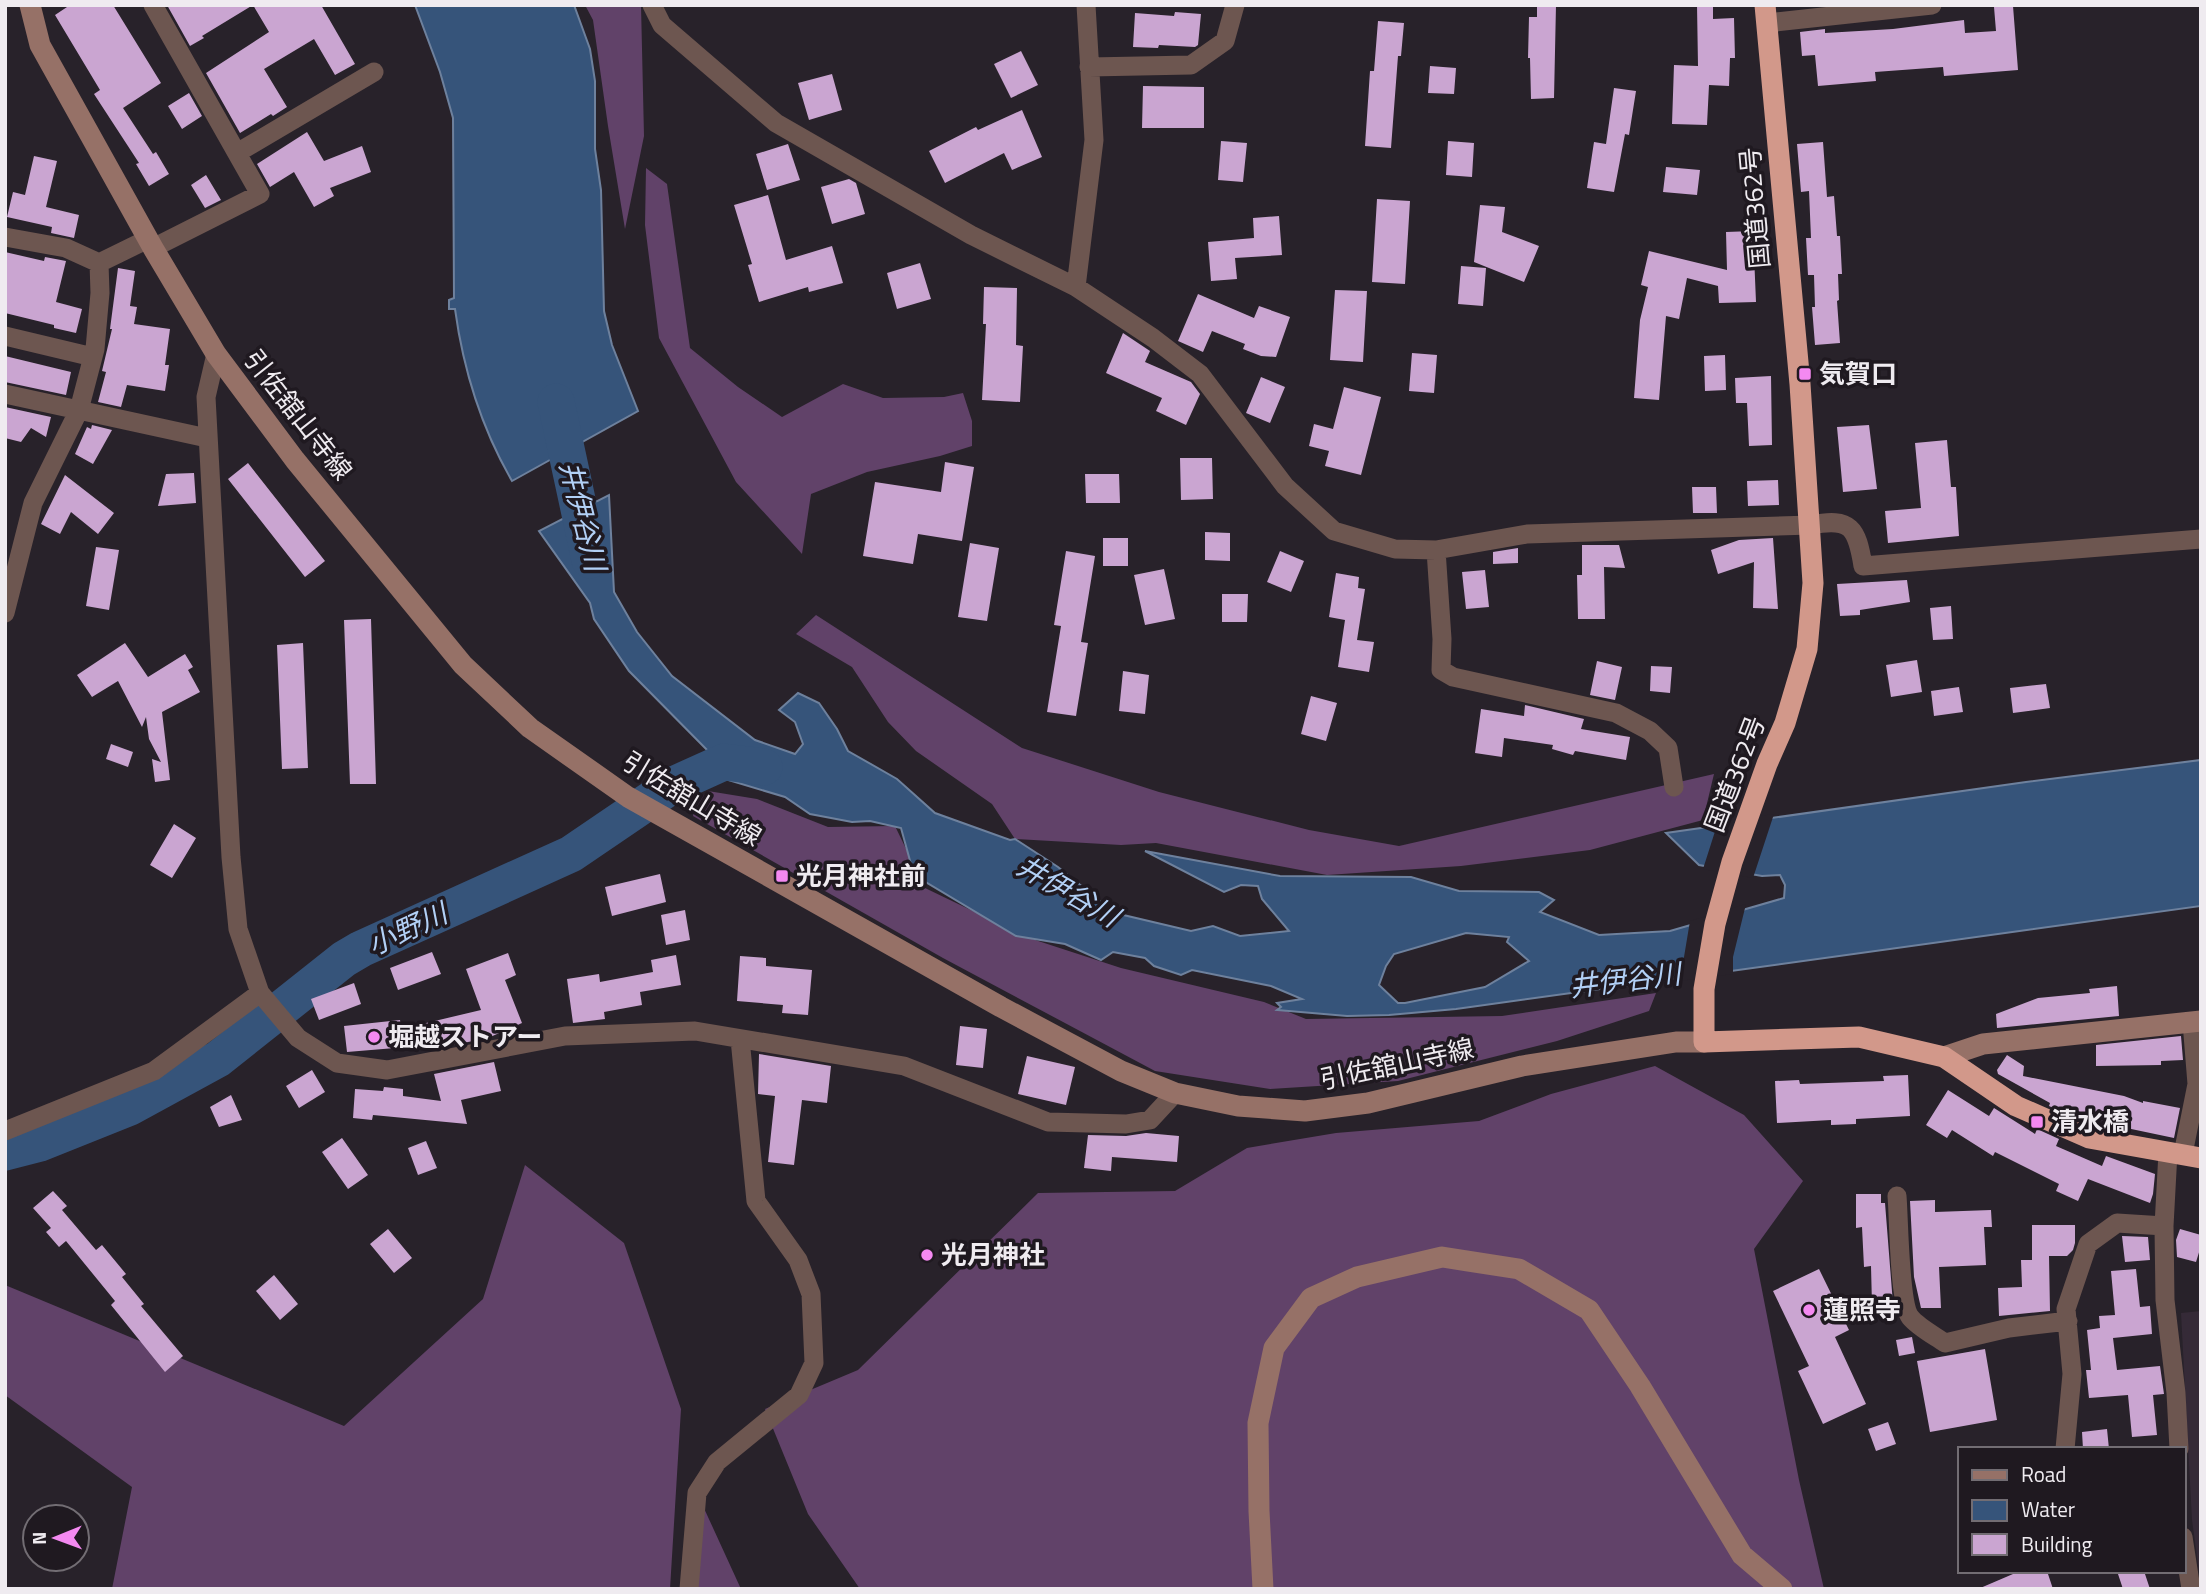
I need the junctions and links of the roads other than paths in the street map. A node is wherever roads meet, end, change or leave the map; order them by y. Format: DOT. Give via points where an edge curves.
graph roads {
  1 [pos="30,5"];
  2 [pos="153,5"];
  3 [pos="652,5"];
  4 [pos="1086,5"];
  5 [pos="1235,5"];
  6 [pos="1932,5"];
  7 [pos="1766,14"];
  8 [pos="1089,67"];
  9 [pos="374,72"];
  10 [pos="237,153"];
  11 [pos="5,237"];
  12 [pos="151,244"];
  13 [pos="99,263"];
  14 [pos="1076,287"];
  15 [pos="5,336"];
  16 [pos="216,354"];
  17 [pos="93,357"];
  18 [pos="5,394"];
  19 [pos="79,410"];
  20 [pos="207,438"];
  21 [pos="1811,525"];
  22 [pos="2201,538"];
  23 [pos="1436,550"];
  24 [pos="5,613"];
  25 [pos="1674,787"];
  26 [pos="260,993"];
  27 [pos="2196,1022"];
  28 [pos="740,1040"];
  29 [pos="1704,1042"];
  30 [pos="1944,1057"];
  31 [pos="2199,1084"];
  32 [pos="1175,1093"];
  33 [pos="5,1131"];
  34 [pos="2184,1155"];
  35 [pos="1897,1196"];
  36 [pos="2164,1226"];
  37 [pos="2068,1321"];
  38 [pos="2065,1447"];
  39 [pos="2179,1447"];
  40 [pos="2185,1549"];
  41 [pos="689,1589"];
  42 [pos="1263,1589"];
  43 [pos="1782,1589"];
  44 [pos="2192,1589"];
  1 -- 12 [label="main road, 引佐舘山寺線" via="40,45"];
  2 -- 10 [label="street"];
  3 -- 14 [label="street" via="662,25 776,123 971,235"];
  4 -- 8 [label="street"];
  5 -- 8 [label="street" via="1225,41 1191,65"];
  6 -- 7 [label="street"];
  7 -- 21 [label="highway, 国道362号"];
  8 -- 14 [label="street" via="1094,140"];
  9 -- 10 [label="street"];
  10 -- 12 [label="street" via="260,194"];
  11 -- 13 [label="street" via="66,248"];
  12 -- 13 [label="street"];
  12 -- 16 [label="main road, 引佐舘山寺線"];
  13 -- 17 [label="street"];
  14 -- 23 [label="street" via="1200,374 1285,486 1334,531 1395,549"];
  15 -- 17 [label="street"];
  16 -- 20 [label="street" via="206,397"];
  16 -- 32 [label="main road, 引佐舘山寺線" via="295,460 463,665 530,728 679,827 1001,1007 1121,1071"];
  17 -- 19 [label="street"];
  18 -- 19 [label="street"];
  19 -- 20 [label="street"];
  19 -- 24 [label="street" via="33,503"];
  20 -- 26 [label="street" via="231,857 238,929"];
  21 -- 22 [label="street" via="1847,524 1858,538 1863,566"];
  21 -- 23 [label="street" via="1527,534"];
  21 -- 29 [label="highway, 国道362号" via="1813,583 1807,649 1785,723 1732,862 1715,924 1706,973"];
  23 -- 25 [label="street" via="1441,670 1453,677 1616,713 1650,731 1668,748"];
  26 -- 28 [label="street" via="298,1038 337,1063 387,1070 565,1036 695,1031"];
  26 -- 33 [label="street" via="154,1071"];
  27 -- 30 [label="main road" via="1983,1044"];
  27 -- 31 [label="street"];
  28 -- 32 [label="street" via="904,1066 1048,1122 1126,1124 1150,1120"];
  28 -- 41 [label="street" via="756,1201 798,1260 811,1294 814,1363 799,1395 717,1462 697,1493"];
  29 -- 30 [label="highway" via="1859,1037"];
  29 -- 32 [label="main road, 引佐舘山寺線" via="1676,1042 1522,1066 1368,1103 1305,1111"];
  30 -- 34 [label="highway" via="2016,1106 2089,1138"];
  31 -- 34 [label="street"];
  34 -- 36 [label="street"];
  35 -- 37 [label="street" via="1902,1284 1909,1316 1945,1343"];
  36 -- 37 [label="street" via="2117,1223 2088,1244 2066,1309"];
  36 -- 39 [label="street" via="2165,1300"];
  37 -- 38 [label="street" via="2072,1374"];
  40 -- 44 [label="street"];
  42 -- 43 [label="main road" via="1258,1423 1275,1348 1311,1298 1357,1276 1442,1257 1519,1269 1589,1310 1742,1555"];
}
